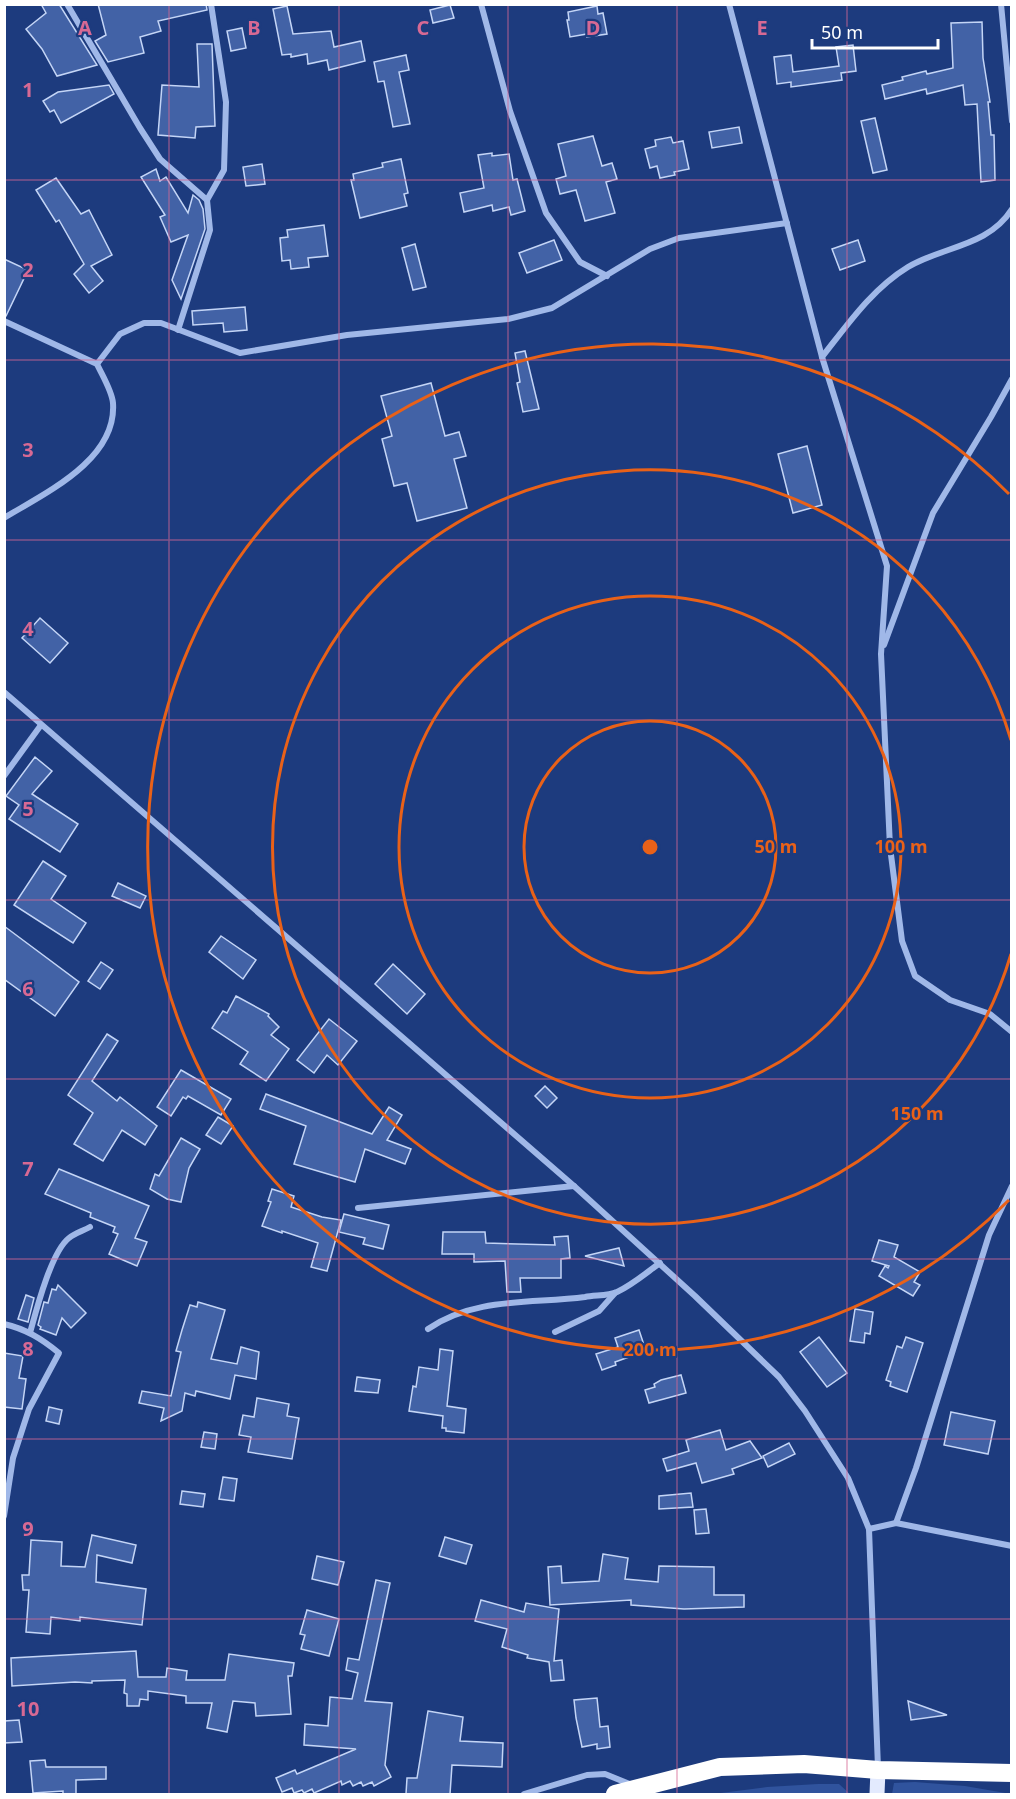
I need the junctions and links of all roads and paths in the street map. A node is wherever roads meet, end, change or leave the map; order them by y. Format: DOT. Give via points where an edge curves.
graph roads {
  1 [pos="67,4"];
  2 [pos="211,4"];
  3 [pos="481,4"];
  4 [pos="729,4"];
  5 [pos="1001,4"];
  6 [pos="1011,121"];
  7 [pos="207,200"];
  8 [pos="1011,209"];
  9 [pos="787,224"];
  10 [pos="607,276"];
  11 [pos="4,321"];
  12 [pos="178,330"];
  13 [pos="822,357"];
  14 [pos="97,364"];
  15 [pos="1011,379"];
  16 [pos="4,518"];
  17 [pos="881,654"];
  18 [pos="4,692"];
  19 [pos="41,725"];
  20 [pos="4,776"];
  21 [pos="1011,1032"];
  22 [pos="574,1186"];
  23 [pos="1011,1186"];
  24 [pos="358,1208"];
  25 [pos="90,1227"];
  26 [pos="660,1263"];
  27 [pos="616,1293"];
  28 [pos="4,1324"];
  29 [pos="428,1329"];
  30 [pos="555,1332"];
  31 [pos="30,1333"];
  32 [pos="6,1498"];
  33 [pos="4,1516"];
  34 [pos="896,1523"];
  35 [pos="870,1529"];
  36 [pos="1011,1546"];
  37 [pos="878,1770"];
  38 [pos="1011,1773"];
  39 [pos="640,1788"];
  40 [pos="524,1794"];
  41 [pos="615,1794"];
  42 [pos="877,1794"];
  1 -- 7 [label="street" via="160,159"];
  2 -- 7 [label="street" via="226,102 224,170"];
  3 -- 10 [label="street" via="510,111 546,213 580,262"];
  4 -- 9 [label="street"];
  5 -- 6 [label="street"];
  7 -- 12 [label="street" via="210,230"];
  8 -- 13 [label="street" via="1004,222 980,238 909,266 873,293"];
  9 -- 10 [label="street" via="679,238 651,249"];
  9 -- 13 [label="street"];
  10 -- 12 [label="street" via="552,308 508,319 347,335 240,353"];
  11 -- 14 [label="street"];
  12 -- 14 [label="street" via="144,322 120,334"];
  13 -- 17 [label="street" via="887,566"];
  14 -- 16 [label="street" via="113,401 110,426 95,453 70,479"];
  15 -- 17 [label="street" via="933,513"];
  17 -- 21 [label="street" via="890,847 902,941 915,976 950,1000 990,1014"];
  18 -- 19 [label="street"];
  19 -- 20 [label="street"];
  19 -- 22 [label="street"];
  22 -- 24 [label="street"];
  22 -- 26 [label="street"];
  23 -- 34 [label="street" via="990,1235"];
  25 -- 31 [label="street" via="68,1239 57,1256 42,1288"];
  26 -- 27 [label="street"];
  26 -- 35 [label="street" via="779,1377 848,1478"];
  27 -- 29 [label="street" via="482,1307 445,1317"];
  27 -- 30 [label="street" via="599,1311"];
  28 -- 31 [label="street"];
  31 -- 32 [label="street" via="59,1353 29,1409 13,1458"];
  32 -- 33 [label="street"];
  34 -- 35 [label="street"];
  34 -- 36 [label="street"];
  35 -- 37 [label="street"];
  37 -- 38 [label="highway"];
  37 -- 39 [label="highway" via="804,1764 720,1767"];
  37 -- 42 [label="main road"];
  39 -- 40 [label="street" via="605,1774 587,1774"];
  39 -- 41 [label="highway"];
}
